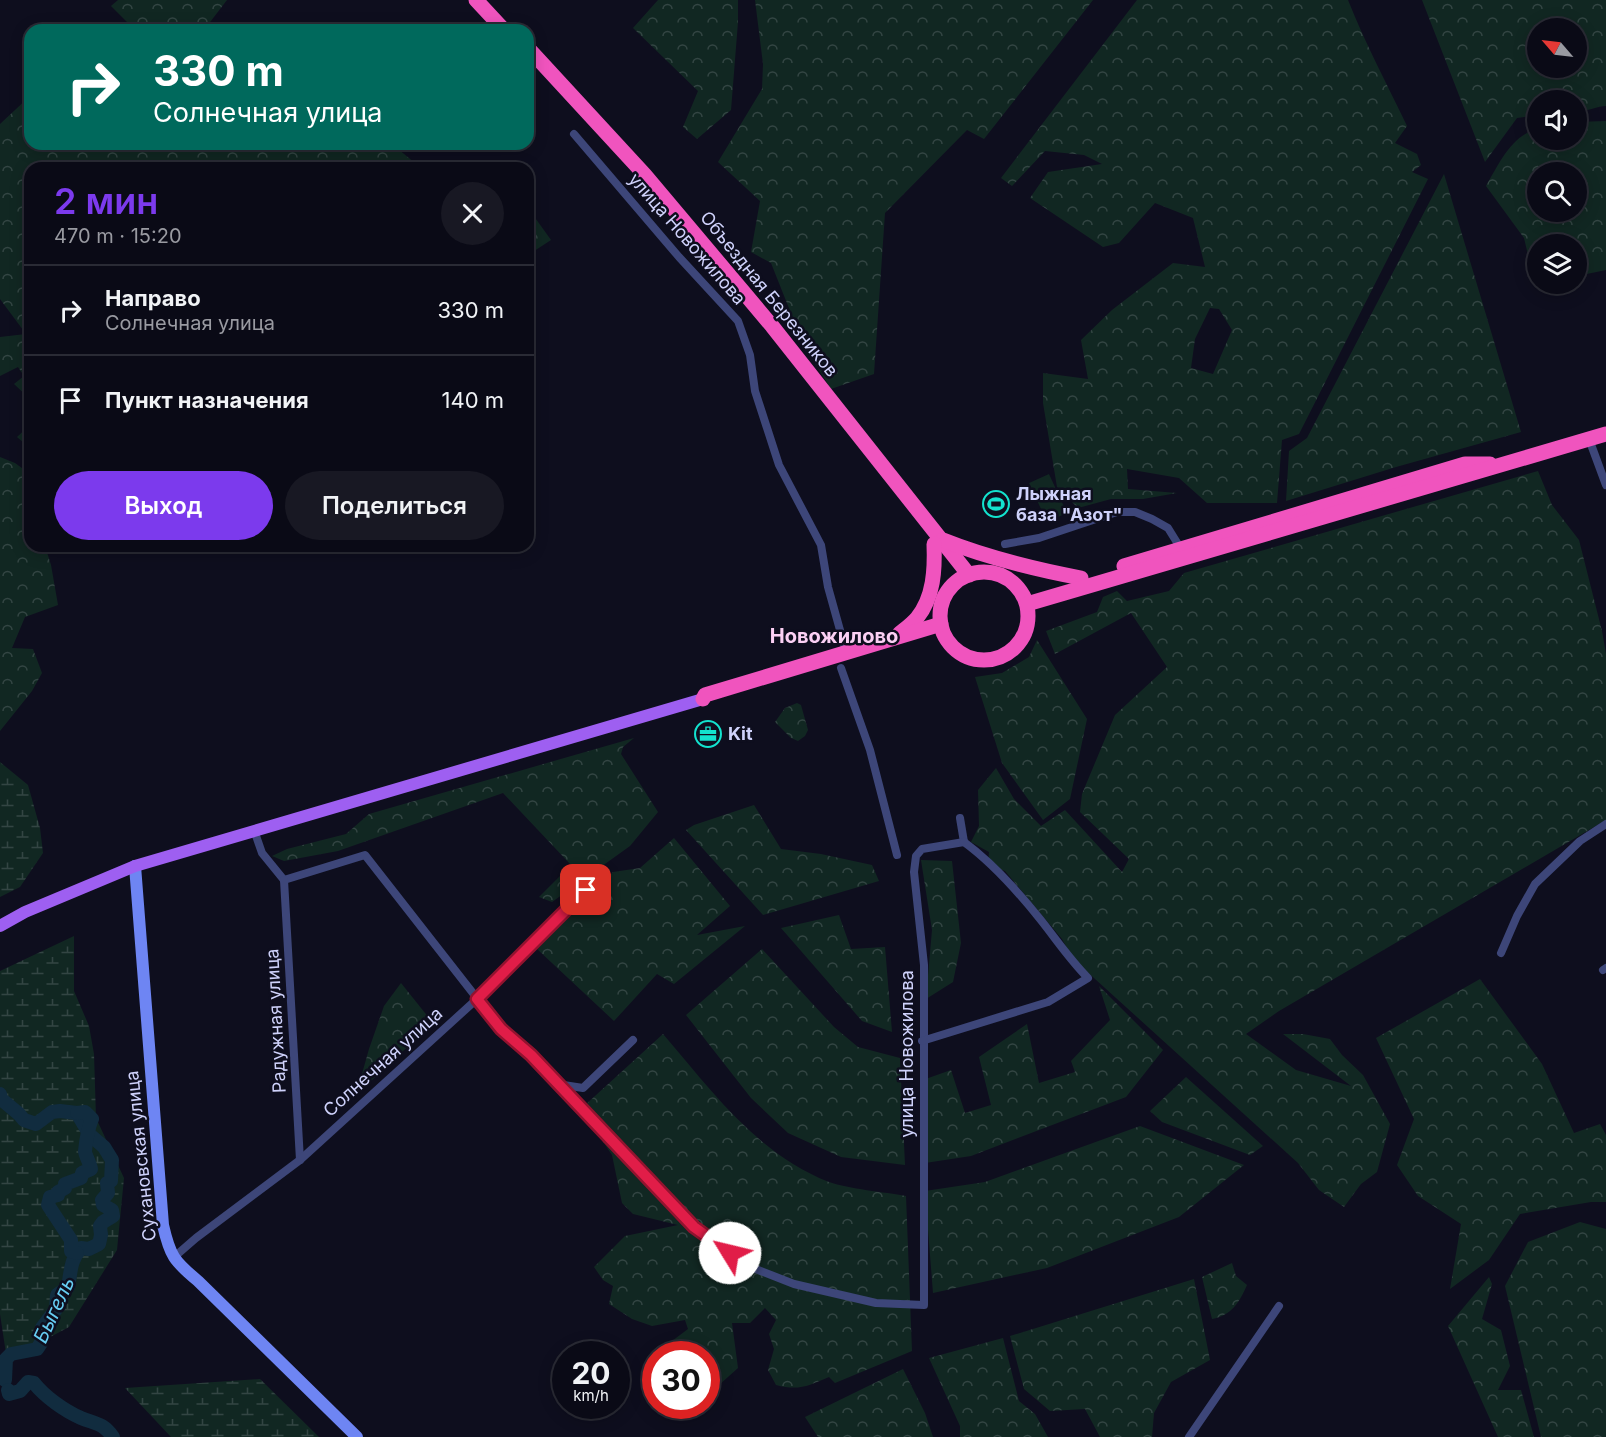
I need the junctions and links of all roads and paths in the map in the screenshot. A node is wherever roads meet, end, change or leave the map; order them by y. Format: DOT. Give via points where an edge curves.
graph roads {
  1 [pos="476,0"];
  2 [pos="484,0"];
  3 [pos="498,24"];
  4 [pos="506,24"];
  5 [pos="534,55"];
  6 [pos="534,63"];
  7 [pos="574,134"];
  8 [pos="1606,434"];
  9 [pos="1590,439"];
  10 [pos="1505,464"];
  11 [pos="1606,485"];
  12 [pos="937,542"];
  13 [pos="1005,544"];
  14 [pos="1181,549"];
  15 [pos="965,577"];
  16 [pos="1082,578"];
  17 [pos="1025,600"];
  18 [pos="942,627"];
  19 [pos="895,638"];
  20 [pos="845,648"];
  21 [pos="841,668"];
  22 [pos="702,699"];
  23 [pos="960,818"];
  24 [pos="1606,824"];
  25 [pos="254,830"];
  26 [pos="964,842"];
  27 [pos="897,855"];
  28 [pos="135,866"];
  29 [pos="602,874"];
  30 [pos="284,880"];
  31 [pos="0,926"];
  32 [pos="1501,953"];
  33 [pos="477,999"];
  34 [pos="633,1040"];
  35 [pos="922,1041"];
  36 [pos="557,1084"];
  37 [pos="300,1160"];
  38 [pos="173,1258"];
  39 [pos="1279,1305"];
  40 [pos="357,1437"];
  41 [pos="1189,1437"];
  1 -- 3 [label="highway"];
  2 -- 4 [label="highway"];
  5 -- 12 [label="highway, Объездная Березников" via="645,175 772,326"];
  6 -- 12 [label="highway, Объездная Березников" via="776,339"];
  7 -- 20 [label="street, улица Новожилова" via="738,321 778,465 821,545"];
  8 -- 9 [label="highway"];
  9 -- 10 [label="highway"];
  9 -- 11 [label="street"];
  10 -- 14 [label="highway" via="1465,464"];
  10 -- 17 [label="highway"];
  12 -- 15 [label="highway, Объездная Березников"];
  12 -- 16 [label="highway"];
  12 -- 19 [label="highway" via="930,592 918,617"];
  13 -- 14 [label="street" via="1039,538 1117,512 1136,512 1167,528"];
  14 -- 16 [label="highway"];
  15 -- 17 [label="highway" via="988,573 1002,576 1014,584"];
  15 -- 18 [label="highway" via="943,601"];
  16 -- 17 [label="highway"];
  17 -- 18 [label="highway" via="1027,624 1022,637 1007,653 994,658 966,656 954,648"];
  18 -- 19 [label="highway"];
  18 -- 22 [label="highway"];
  19 -- 22 [label="highway" via="705,694"];
  21 -- 27 [label="street" via="870,750"];
  22 -- 25 [label="main road"];
  23 -- 26 [label="street"];
  24 -- 32 [label="street" via="1580,841 1535,884"];
  25 -- 28 [label="main road"];
  25 -- 30 [label="street" via="262,853"];
  26 -- 35 [label="street, улица Новожилова" via="922,849 916,856 914,872 924,965"];
  26 -- 35 [label="street" via="1039,918 1088,978 1048,1002"];
  28 -- 31 [label="main road"];
  28 -- 38 [label="street, Сухановская улица" via="163,1225"];
  29 -- 33 [label="street, Солнечная улица"];
  30 -- 33 [label="street" via="365,855"];
  30 -- 37 [label="street, Радужная улица"];
  33 -- 36 [label="street" via="501,1029"];
  33 -- 37 [label="street, Солнечная улица"];
  34 -- 36 [label="street" via="583,1088"];
  35 -- 36 [label="street, улица Новожилова" via="924,1305 876,1303 794,1284 748,1266 694,1227"];
  37 -- 38 [label="street, Солнечная улица"];
  38 -- 40 [label="street, Сухановская улица"];
  39 -- 41 [label="street"];
}
